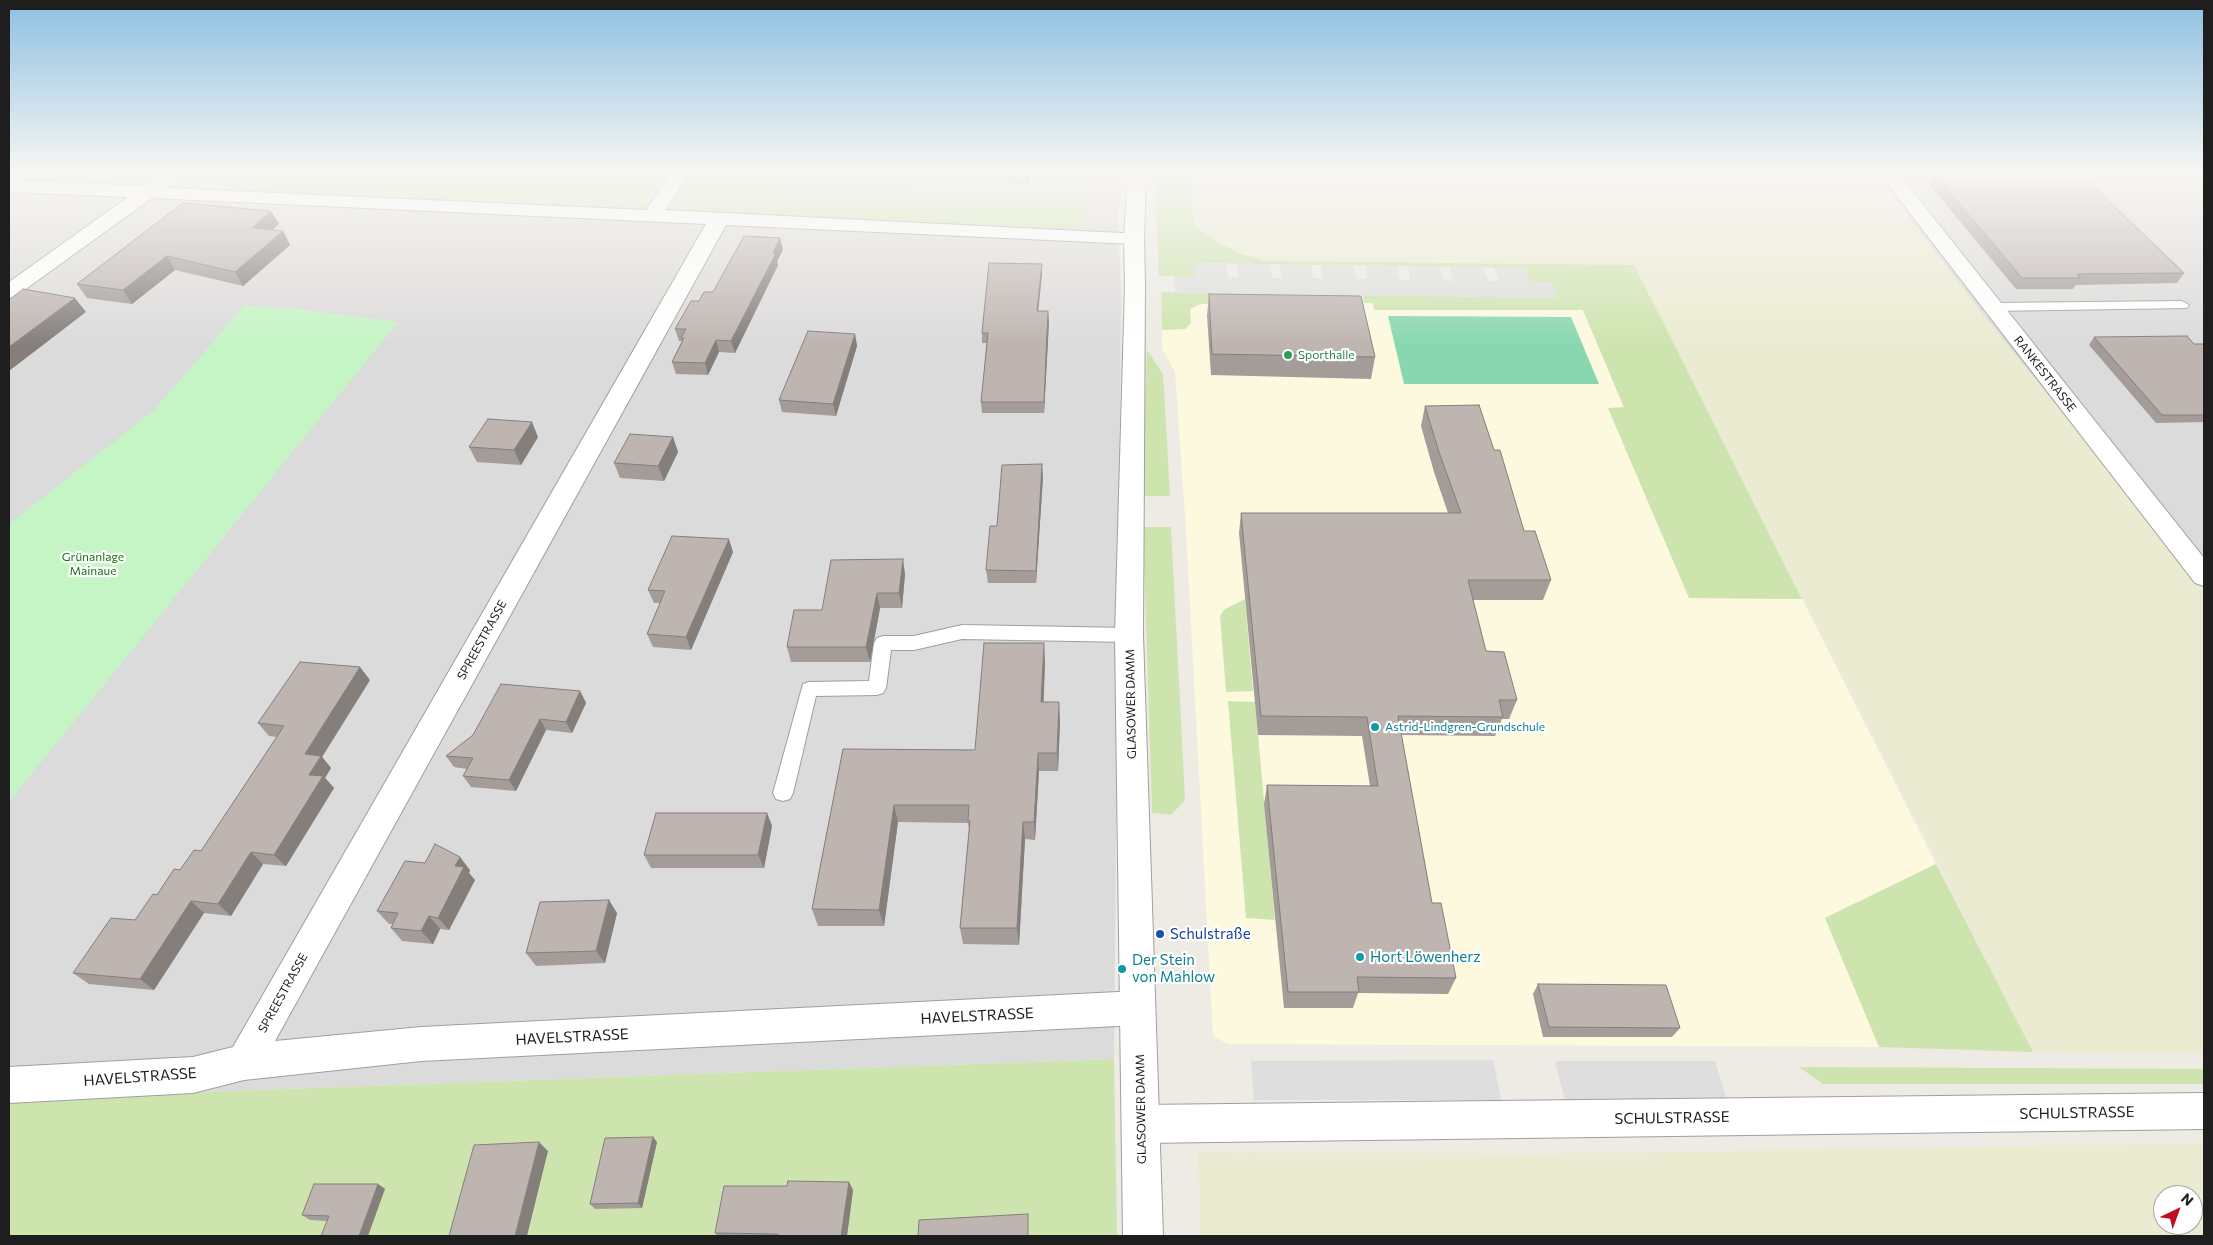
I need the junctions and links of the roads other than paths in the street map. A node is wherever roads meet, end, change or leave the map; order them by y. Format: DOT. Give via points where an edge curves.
graph roads {
  1 [pos="95,230"];
  2 [pos="713,230"];
  3 [pos="961,230"];
  4 [pos="1134,230"];
  5 [pos="1932,230"];
  6 [pos="1134,238"];
  7 [pos="9,292"];
  8 [pos="2182,305"];
  9 [pos="1992,307"];
  10 [pos="2204,576"];
  11 [pos="1129,635"];
  12 [pos="782,793"];
  13 [pos="1138,1008"];
  14 [pos="244,1062"];
  15 [pos="9,1085"];
  16 [pos="2204,1112"];
  17 [pos="1141,1124"];
  18 [pos="1143,1236"];
  1 -- 7 [label="street"];
  2 -- 14 [label="street, SPREESTRASSE"];
  3 -- 6 [label="street"];
  4 -- 6 [label="street, GLASOWER DAMM"];
  5 -- 9 [label="street, RANKESTRASSE"];
  6 -- 11 [label="street, GLASOWER DAMM"];
  8 -- 9 [label="lane"];
  9 -- 10 [label="street, RANKESTRASSE"];
  11 -- 12 [label="lane" via="962,632 914,643 883,642 877,688 809,689"];
  11 -- 13 [label="street, GLASOWER DAMM"];
  13 -- 14 [label="street, HAVELSTRASSE" via="421,1044"];
  13 -- 17 [label="street, GLASOWER DAMM"];
  14 -- 15 [label="street, HAVELSTRASSE" via="193,1075"];
  16 -- 17 [label="street, SCHULSTRASSE"];
  17 -- 18 [label="street, GLASOWER DAMM"];
}
